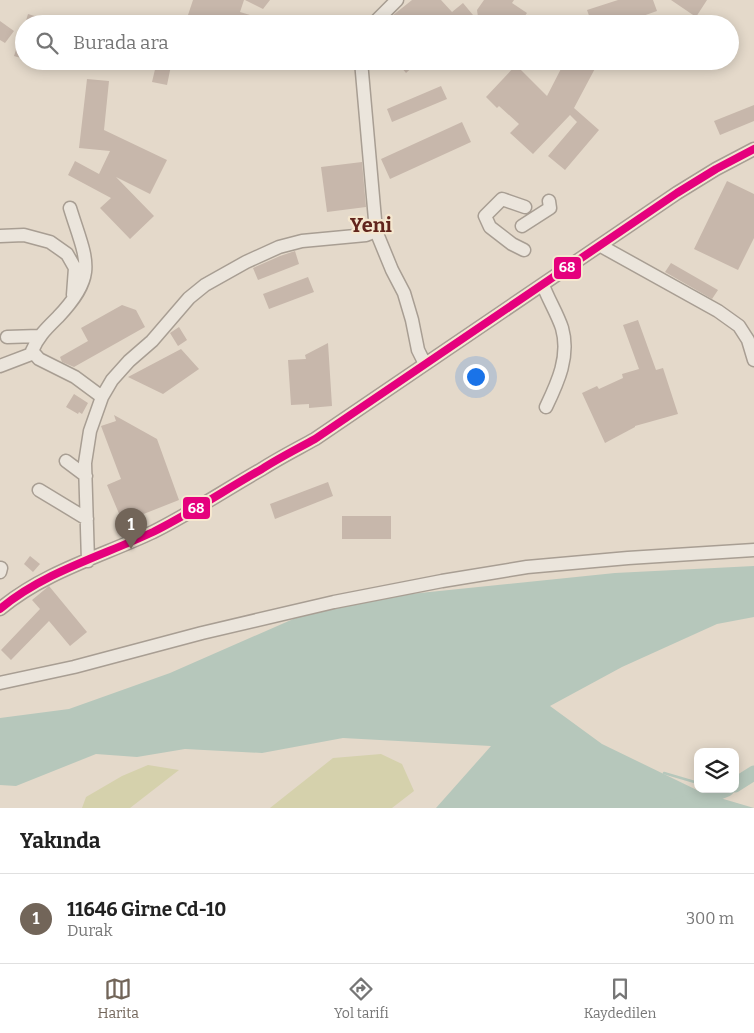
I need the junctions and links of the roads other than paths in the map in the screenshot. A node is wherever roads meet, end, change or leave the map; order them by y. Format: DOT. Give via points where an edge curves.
graph roads {
  1 [pos="397,0"];
  2 [pos="382,15"];
  3 [pos="362,70"];
  4 [pos="754,149"];
  5 [pos="549,201"];
  6 [pos="524,207"];
  7 [pos="70,208"];
  8 [pos="522,226"];
  9 [pos="376,231"];
  10 [pos="0,236"];
  11 [pos="601,246"];
  12 [pos="524,250"];
  13 [pos="542,285"];
  14 [pos="71,303"];
  15 [pos="39,336"];
  16 [pos="7,337"];
  17 [pos="34,353"];
  18 [pos="754,360"];
  19 [pos="425,364"];
  20 [pos="0,366"];
  21 [pos="102,397"];
  22 [pos="546,407"];
  23 [pos="66,461"];
  24 [pos="86,476"];
  25 [pos="86,489"];
  26 [pos="39,490"];
  27 [pos="66,506"];
  28 [pos="87,519"];
  29 [pos="754,550"];
  30 [pos="88,561"];
  31 [pos="0,609"];
  32 [pos="0,683"];
  1 -- 2 [label="street"];
  3 -- 9 [label="street"];
  4 -- 11 [label="street" via="716,169"];
  5 -- 8 [label="street" via="550,208"];
  6 -- 12 [label="street" via="502,199 485,216 490,227"];
  7 -- 14 [label="street" via="86,261 83,283"];
  9 -- 19 [label="street" via="404,293 418,350"];
  9 -- 21 [label="street" via="279,247 204,285 129,361"];
  10 -- 14 [label="street" via="24,235 50,242 67,254 75,268"];
  11 -- 13 [label="street"];
  11 -- 18 [label="street" via="739,326 748,340"];
  13 -- 19 [label="street"];
  13 -- 22 [label="street" via="562,328 565,348 563,367"];
  14 -- 15 [label="street"];
  15 -- 16 [label="street"];
  15 -- 17 [label="street"];
  17 -- 20 [label="street"];
  17 -- 21 [label="street" via="38,359 75,377"];
  19 -- 30 [label="street" via="327,432 204,505"];
  21 -- 24 [label="street" via="90,431"];
  23 -- 24 [label="street"];
  24 -- 25 [label="street"];
  25 -- 27 [label="street"];
  25 -- 28 [label="street"];
  26 -- 27 [label="street"];
  27 -- 28 [label="street"];
  28 -- 30 [label="street"];
  29 -- 32 [label="street" via="527,567 442,581 334,602 74,668"];
  30 -- 31 [label="street" via="26,590"];
}
